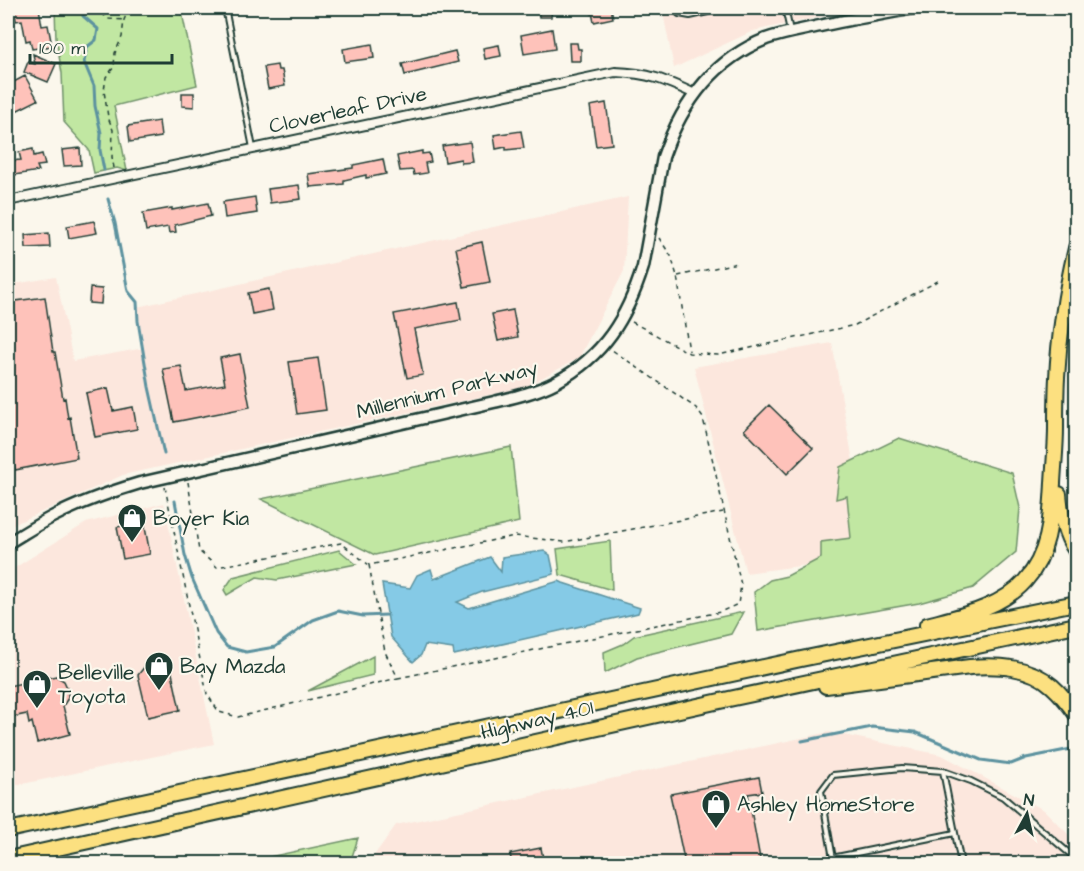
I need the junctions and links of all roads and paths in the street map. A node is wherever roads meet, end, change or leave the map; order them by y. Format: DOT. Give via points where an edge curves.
graph roads {
  1 [pos="94,8"];
  2 [pos="129,8"];
  3 [pos="225,8"];
  4 [pos="674,8"];
  5 [pos="726,8"];
  6 [pos="785,8"];
  7 [pos="915,8"];
  8 [pos="124,20"];
  9 [pos="790,32"];
  10 [pos="695,93"];
  11 [pos="254,149"];
  12 [pos="116,178"];
  13 [pos="8,201"];
  14 [pos="651,228"];
  15 [pos="1077,248"];
  16 [pos="737,263"];
  17 [pos="677,276"];
  18 [pos="938,281"];
  19 [pos="624,317"];
  20 [pos="604,344"];
  21 [pos="689,353"];
  22 [pos="1056,444"];
  23 [pos="186,472"];
  24 [pos="163,477"];
  25 [pos="724,512"];
  26 [pos="8,543"];
  27 [pos="1077,551"];
  28 [pos="369,565"];
  29 [pos="1077,603"];
  30 [pos="1077,625"];
  31 [pos="801,659"];
  32 [pos="398,678"];
  33 [pos="729,699"];
  34 [pos="1077,714"];
  35 [pos="943,771"];
  36 [pos="8,830"];
  37 [pos="956,833"];
  38 [pos="833,857"];
  39 [pos="8,859"];
  40 [pos="1077,859"];
  41 [pos="802,864"];
  42 [pos="834,864"];
  43 [pos="961,864"];
  1 -- 8 [label="path" via="109,19"];
  2 -- 8 [label="path"];
  3 -- 11 [label="lane"];
  4 -- 5 [label="lane" via="679,14 690,16"];
  6 -- 9 [label="lane"];
  7 -- 9 [label="street, Millennium Parkway"];
  8 -- 12 [label="path" via="114,67 106,78 104,91 113,130"];
  9 -- 10 [label="street, Millennium Parkway" via="743,51"];
  10 -- 11 [label="street, Cloverleaf Drive" via="648,75 615,72"];
  10 -- 14 [label="street, Millennium Parkway" via="663,157"];
  11 -- 12 [label="street, Cloverleaf Drive"];
  12 -- 13 [label="street, Cloverleaf Drive"];
  14 -- 17 [label="path" via="671,256"];
  14 -- 19 [label="street, Millennium Parkway" via="643,267"];
  15 -- 22 [label="highway" via="1058,355"];
  16 -- 17 [label="path"];
  17 -- 21 [label="path"];
  18 -- 21 [label="path" via="855,326 718,355"];
  19 -- 20 [label="street, Millennium Parkway"];
  19 -- 21 [label="path"];
  20 -- 23 [label="street, Millennium Parkway" via="572,372 531,392"];
  20 -- 25 [label="path" via="696,408 703,418"];
  22 -- 27 [label="highway" via="1062,521"];
  22 -- 31 [label="highway" via="1051,517 1044,552 1018,588 976,611"];
  23 -- 24 [label="street, Millennium Parkway"];
  23 -- 28 [label="path" via="199,550 217,567 341,543"];
  24 -- 26 [label="street, Millennium Parkway" via="92,498"];
  24 -- 32 [label="path" via="207,694 219,712 238,717"];
  25 -- 28 [label="path" via="564,542 515,536"];
  25 -- 32 [label="path" via="741,585 738,604 720,612"];
  28 -- 32 [label="path" via="385,652"];
  29 -- 31 [label="highway, Highway 401"];
  30 -- 33 [label="highway, Highway 401"];
  31 -- 36 [label="highway, Highway 401"];
  33 -- 34 [label="highway" via="990,666 1038,677 1050,684"];
  33 -- 39 [label="highway, Highway 401"];
  35 -- 37 [label="lane"];
  35 -- 38 [label="lane" via="902,768 834,775 820,791"];
  35 -- 40 [label="lane" via="1004,797"];
  37 -- 38 [label="lane"];
  37 -- 43 [label="lane"];
  38 -- 41 [label="lane"];
  38 -- 42 [label="lane"];
}
